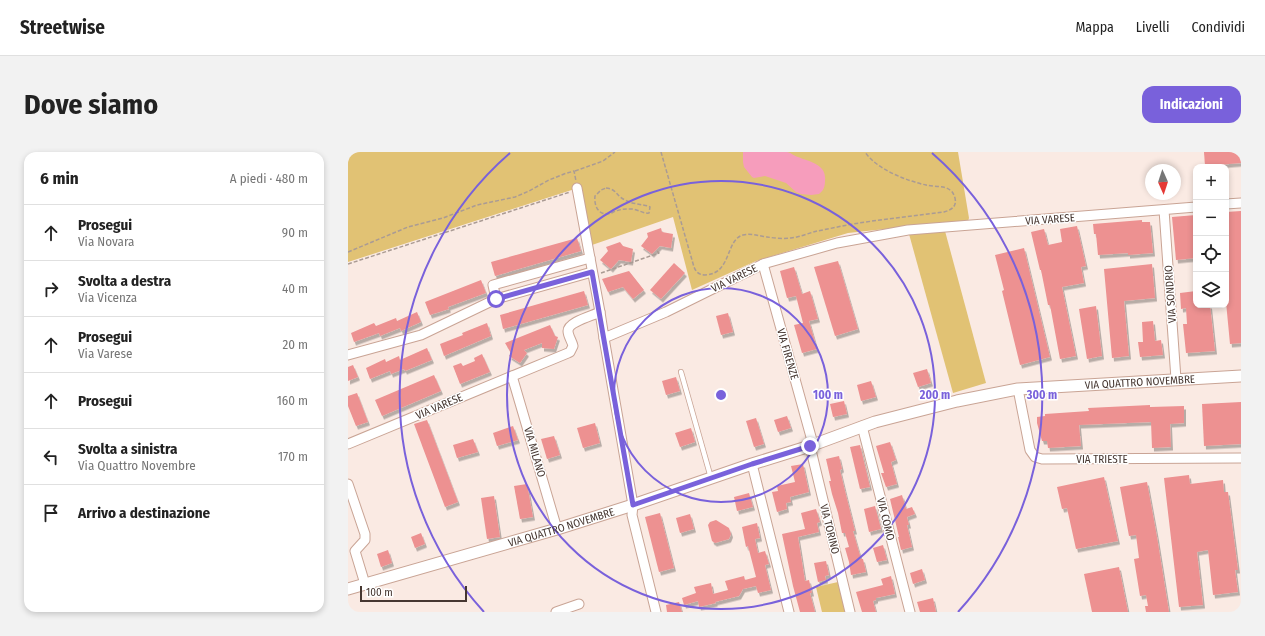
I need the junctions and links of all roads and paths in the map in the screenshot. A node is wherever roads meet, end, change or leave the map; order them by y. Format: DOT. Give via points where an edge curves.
graph roads {
  1 [pos="615,152"];
  2 [pos="661,152"];
  3 [pos="865,152"];
  4 [pos="574,171"];
  5 [pos="578,189"];
  6 [pos="1241,203"];
  7 [pos="1229,204"];
  8 [pos="1193,207"];
  9 [pos="635,209"];
  10 [pos="1164,210"];
  11 [pos="656,250"];
  12 [pos="348,252"];
  13 [pos="590,258"];
  14 [pos="348,264"];
  15 [pos="615,264"];
  16 [pos="763,264"];
  17 [pos="618,267"];
  18 [pos="592,274"];
  19 [pos="496,299"];
  20 [pos="600,312"];
  21 [pos="604,338"];
  22 [pos="348,355"];
  23 [pos="681,372"];
  24 [pos="512,376"];
  25 [pos="1241,376"];
  26 [pos="1176,379"];
  27 [pos="1018,389"];
  28 [pos="862,426"];
  29 [pos="348,444"];
  30 [pos="812,445"];
  31 [pos="1241,458"];
  32 [pos="752,464"];
  33 [pos="712,478"];
  34 [pos="348,484"];
  35 [pos="633,505"];
  36 [pos="557,529"];
  37 [pos="365,584"];
  38 [pos="348,589"];
  39 [pos="579,604"];
  40 [pos="556,612"];
  41 [pos="656,612"];
  42 [pos="790,612"];
  43 [pos="850,612"];
  44 [pos="910,612"];
  1 -- 4 [label="path" via="603,161"];
  2 -- 3 [label="path" via="694,267 704,275 714,273 720,268 732,245 741,236 752,234 768,238 791,238 854,224 949,211 956,204 950,189 927,186 901,177 877,164"];
  4 -- 5 [label="path"];
  4 -- 12 [label="path" via="515,197 477,205 443,218 408,227"];
  5 -- 13 [label="street"];
  5 -- 14 [label="path"];
  6 -- 7 [label="street"];
  8 -- 10 [label="street, VIA VARESE"];
  9 -- 9 [label="path" via="602,213 595,206 595,196 606,188 624,200 650,207 649,213"];
  10 -- 16 [label="street, VIA VARESE" via="908,230 837,243"];
  10 -- 26 [label="street, VIA SONDRIO"];
  11 -- 17 [label="path" via="659,253"];
  13 -- 18 [label="street"];
  13 -- 19 [label="street" via="493,285"];
  15 -- 17 [label="path"];
  16 -- 21 [label="street, VIA VARESE" via="666,312"];
  16 -- 30 [label="street, VIA FIRENZE"];
  17 -- 18 [label="path"];
  18 -- 19 [label="street"];
  18 -- 20 [label="street"];
  19 -- 22 [label="street" via="421,335"];
  20 -- 21 [label="street"];
  20 -- 24 [label="street, VIA VARESE" via="570,325 568,331 573,346 570,352"];
  21 -- 35 [label="street"];
  23 -- 33 [label="lane"];
  24 -- 29 [label="street, VIA VARESE"];
  24 -- 36 [label="street, VIA MILANO"];
  25 -- 26 [label="street, VIA QUATTRO NOVEMBRE"];
  26 -- 27 [label="street, VIA QUATTRO NOVEMBRE"];
  27 -- 28 [label="street, VIA QUATTRO NOVEMBRE" via="934,406"];
  27 -- 31 [label="street, VIA TRIESTE" via="1030,450 1035,457"];
  28 -- 30 [label="street, VIA QUATTRO NOVEMBRE"];
  28 -- 44 [label="street, VIA COMO"];
  30 -- 32 [label="street, VIA QUATTRO NOVEMBRE"];
  30 -- 43 [label="street, VIA TORINO"];
  32 -- 33 [label="street, VIA QUATTRO NOVEMBRE"];
  32 -- 42 [label="street"];
  33 -- 35 [label="street, VIA QUATTRO NOVEMBRE"];
  34 -- 37 [label="street" via="365,534 365,540 356,551"];
  35 -- 36 [label="street, VIA QUATTRO NOVEMBRE"];
  35 -- 41 [label="street" via="632,515"];
  36 -- 37 [label="street, VIA QUATTRO NOVEMBRE"];
  37 -- 38 [label="street, VIA QUATTRO NOVEMBRE"];
  39 -- 40 [label="street"];
}
